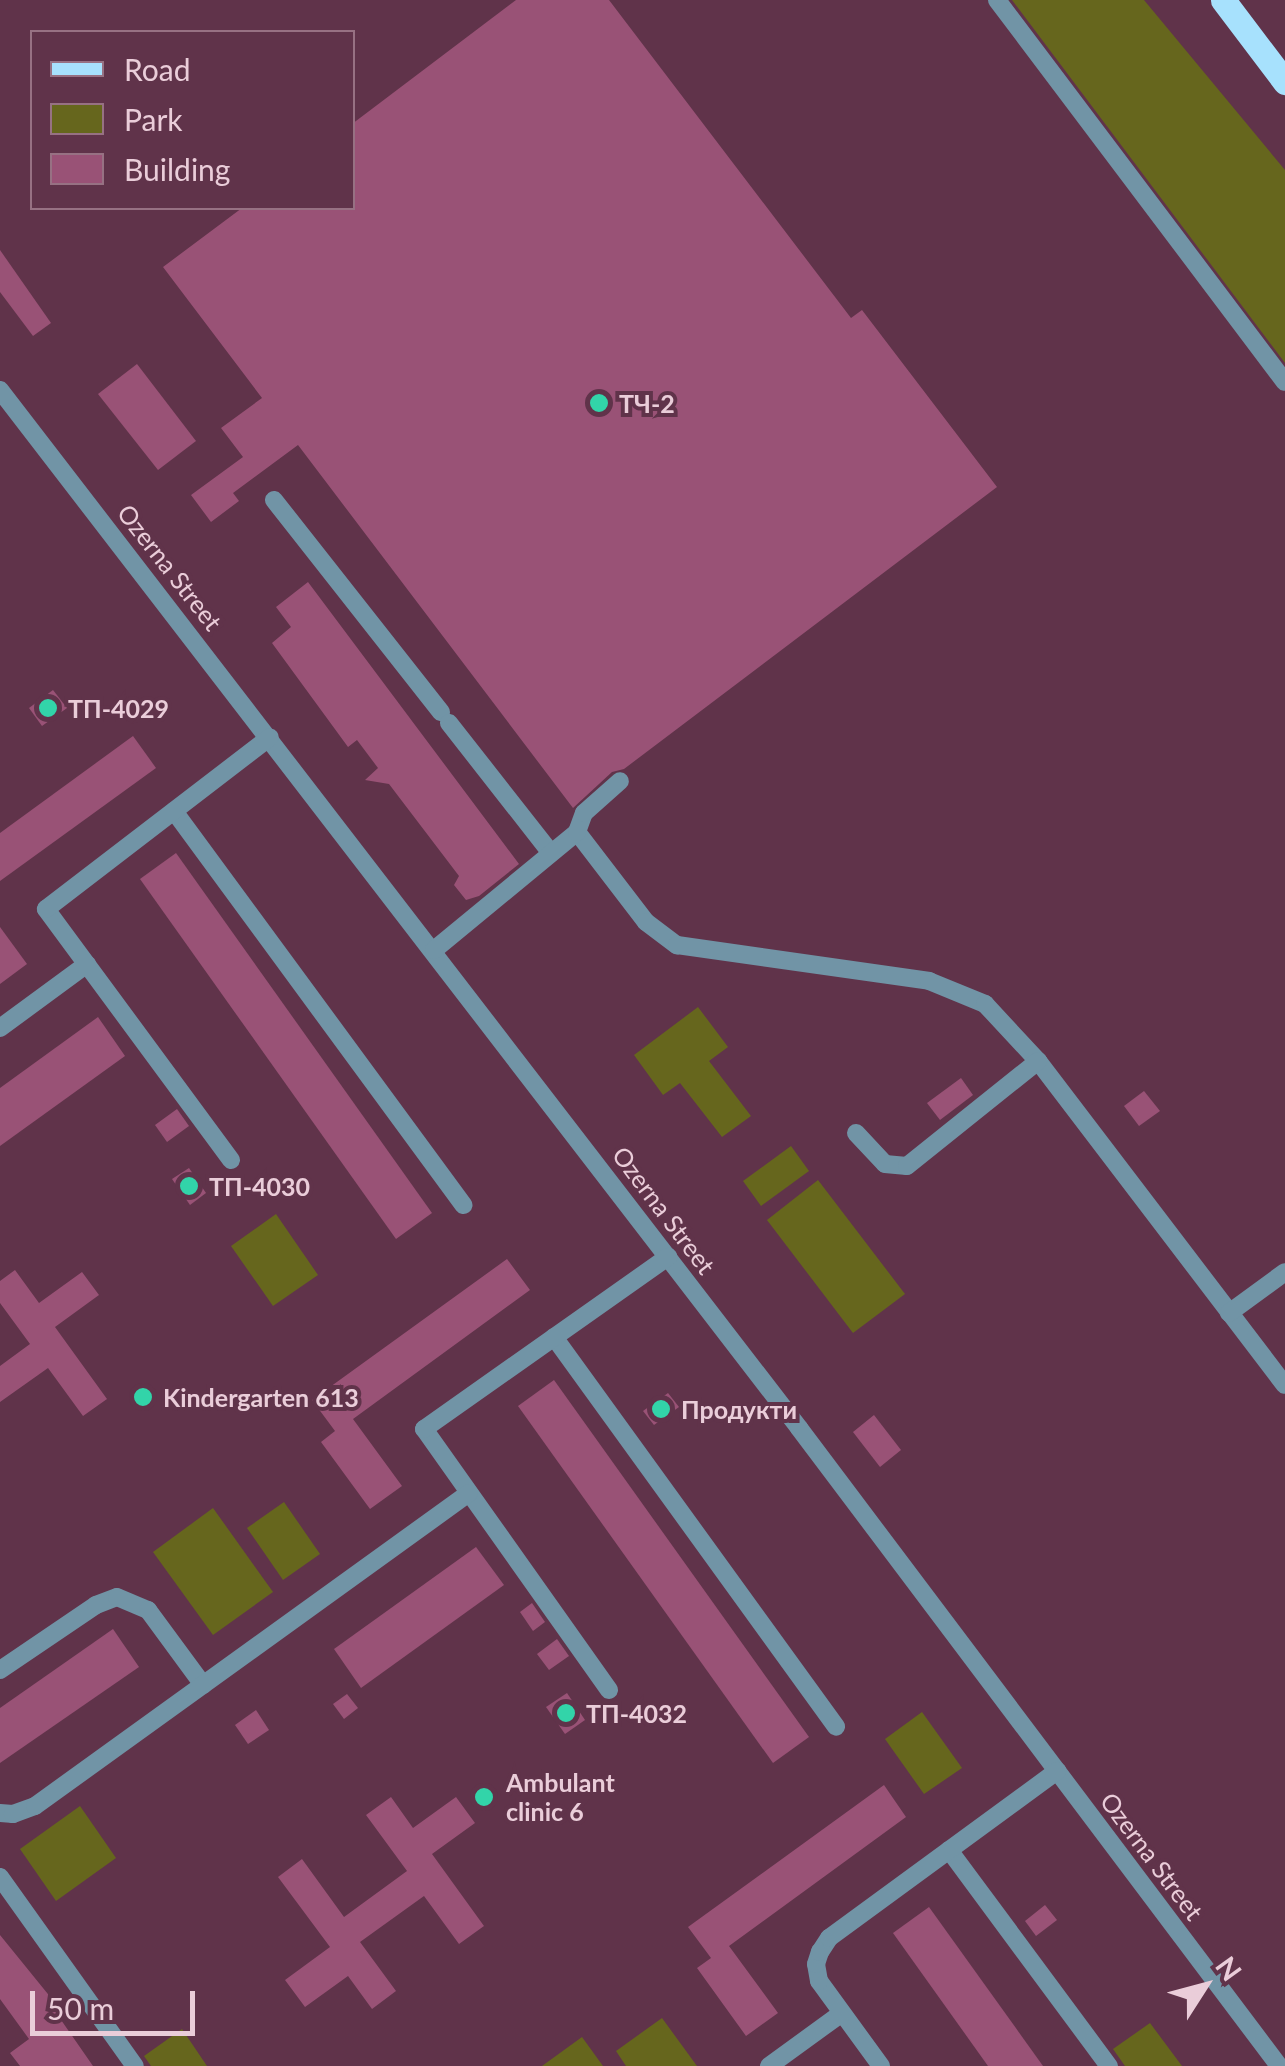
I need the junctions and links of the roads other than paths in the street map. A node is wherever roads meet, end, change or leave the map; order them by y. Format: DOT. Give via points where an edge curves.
graph roads {
  1 [pos="997,0"];
  2 [pos="1222,0"];
  3 [pos="1285,82"];
  4 [pos="1285,382"];
  5 [pos="0,390"];
  6 [pos="274,500"];
  7 [pos="270,737"];
  8 [pos="620,780"];
  9 [pos="174,810"];
  10 [pos="578,832"];
  11 [pos="551,854"];
  12 [pos="434,950"];
  13 [pos="87,964"];
  14 [pos="0,1028"];
  15 [pos="1038,1061"];
  16 [pos="856,1133"];
  17 [pos="231,1160"];
  18 [pos="462,1206"];
  19 [pos="668,1257"];
  20 [pos="1285,1272"];
  21 [pos="1229,1313"];
  22 [pos="554,1337"];
  23 [pos="1285,1385"];
  24 [pos="469,1493"];
  25 [pos="0,1670"];
  26 [pos="202,1686"];
  27 [pos="609,1690"];
  28 [pos="836,1727"];
  29 [pos="1057,1771"];
  30 [pos="0,1813"];
  31 [pos="949,1850"];
  32 [pos="0,1876"];
  33 [pos="842,2013"];
  34 [pos="135,2066"];
  35 [pos="769,2066"];
  36 [pos="880,2066"];
  37 [pos="1110,2066"];
  38 [pos="1280,2066"];
  1 -- 4 [label="street"];
  2 -- 3 [label="main road"];
  5 -- 7 [label="street, Ozerna Street"];
  6 -- 11 [label="street"];
  7 -- 9 [label="street"];
  7 -- 12 [label="street, Ozerna Street"];
  8 -- 10 [label="street" via="584,813"];
  9 -- 13 [label="street" via="46,909"];
  9 -- 18 [label="street"];
  10 -- 11 [label="street"];
  10 -- 15 [label="street" via="646,922 677,945 929,981 985,1004"];
  11 -- 12 [label="street"];
  12 -- 19 [label="street, Ozerna Street"];
  13 -- 14 [label="street"];
  13 -- 17 [label="street"];
  15 -- 16 [label="street" via="908,1166 885,1164"];
  15 -- 21 [label="street"];
  19 -- 22 [label="street"];
  19 -- 29 [label="street, Ozerna Street"];
  20 -- 21 [label="street"];
  21 -- 23 [label="street"];
  22 -- 24 [label="street" via="424,1429"];
  22 -- 28 [label="street"];
  24 -- 26 [label="street"];
  24 -- 27 [label="street"];
  25 -- 26 [label="street" via="117,1597 148,1610"];
  26 -- 30 [label="street" via="35,1806"];
  29 -- 31 [label="street"];
  29 -- 38 [label="street, Ozerna Street"];
  31 -- 33 [label="street" via="829,1938 816,1964 819,1981"];
  31 -- 37 [label="street"];
  32 -- 34 [label="street"];
  33 -- 35 [label="street"];
  33 -- 36 [label="street"];
}
